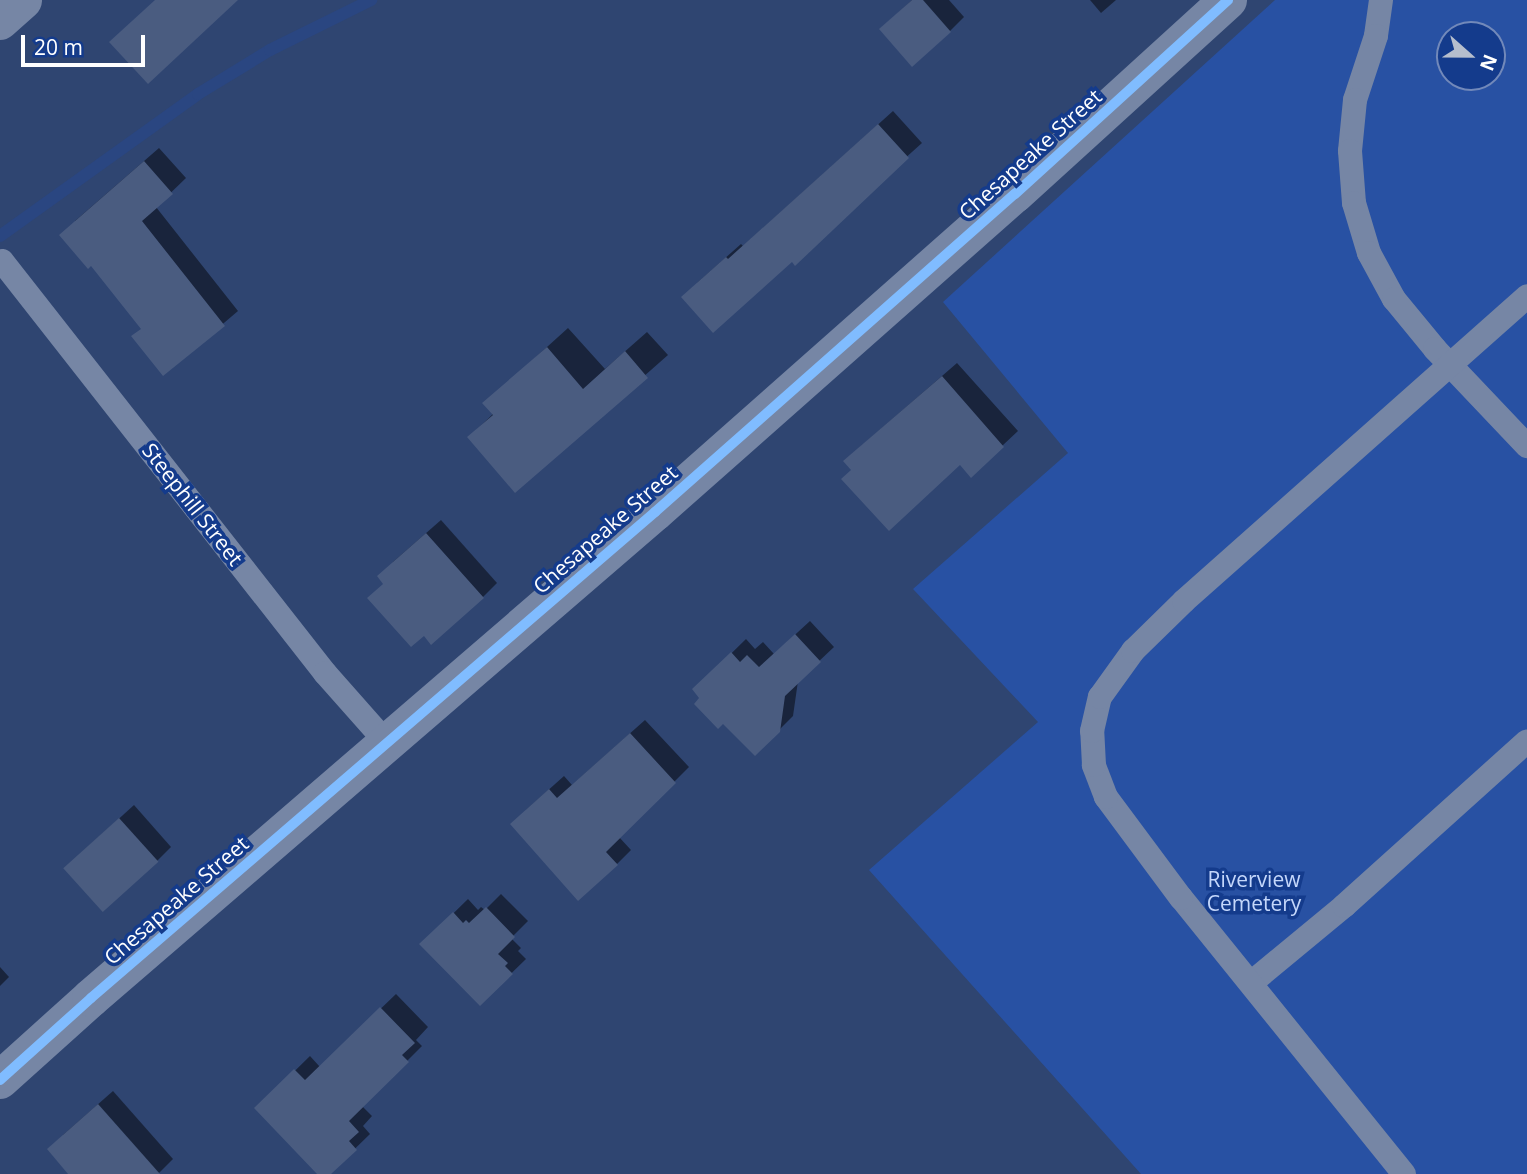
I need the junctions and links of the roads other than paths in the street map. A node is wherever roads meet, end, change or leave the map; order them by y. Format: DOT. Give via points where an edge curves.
graph roads {
  1 [pos="23,0"];
  2 [pos="1228,0"];
  3 [pos="1381,0"];
  4 [pos="0,21"];
  5 [pos="2,261"];
  6 [pos="1527,296"];
  7 [pos="1451,365"];
  8 [pos="1527,446"];
  9 [pos="1527,741"];
  10 [pos="387,743"];
  11 [pos="1251,983"];
  12 [pos="0,1080"];
  13 [pos="1404,1174"];
  1 -- 4 [label="street"];
  2 -- 10 [label="street, Chesapeake Street" via="974,230"];
  3 -- 7 [label="lane" via="1376,36 1355,100 1350,151 1354,203 1369,253 1394,299"];
  5 -- 10 [label="lane, Steephill Street" via="325,673"];
  6 -- 7 [label="lane"];
  7 -- 8 [label="lane"];
  7 -- 11 [label="lane" via="1184,601 1133,651 1100,697 1092,731 1094,765 1106,797"];
  9 -- 11 [label="lane"];
  10 -- 12 [label="street, Chesapeake Street"];
  11 -- 13 [label="lane"];
}
